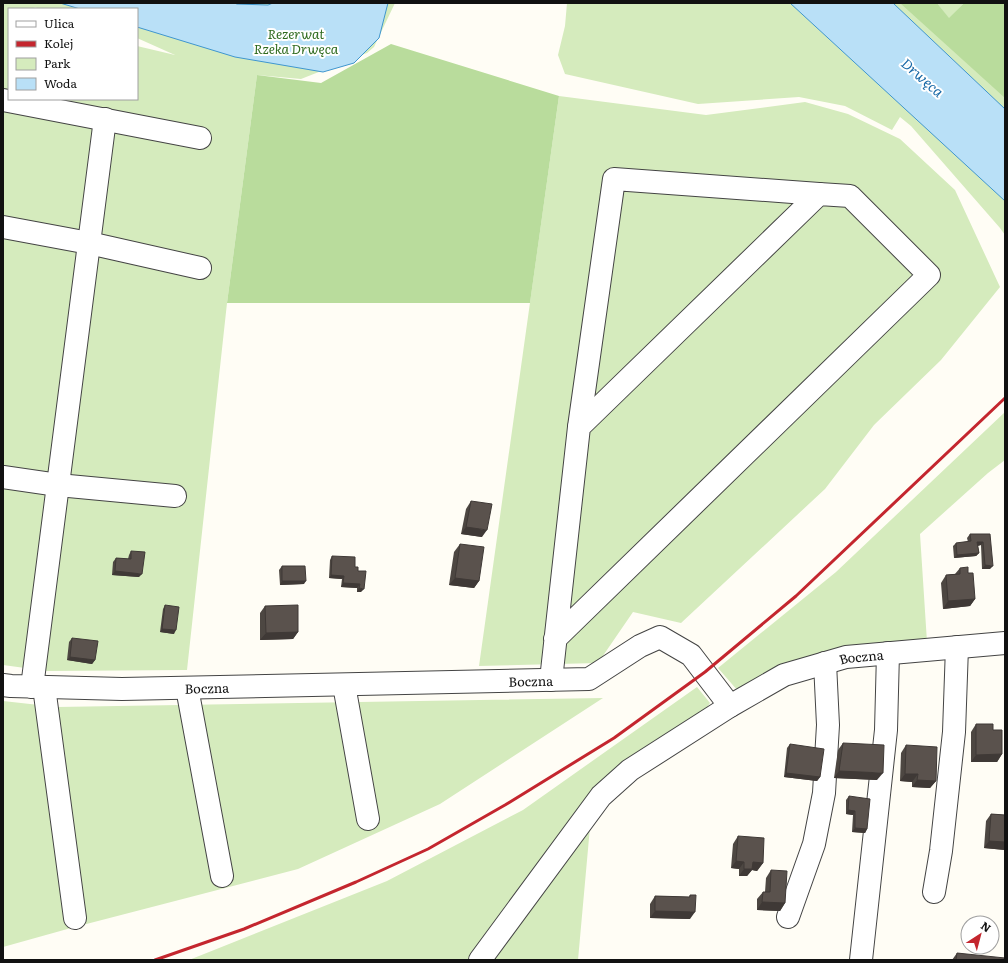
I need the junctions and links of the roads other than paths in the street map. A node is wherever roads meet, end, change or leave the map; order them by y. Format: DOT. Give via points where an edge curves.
graph roads {
  1 [pos="3,100"];
  2 [pos="104,119"];
  3 [pos="200,138"];
  4 [pos="819,194"];
  5 [pos="3,227"];
  6 [pos="89,243"];
  7 [pos="200,268"];
  8 [pos="579,427"];
  9 [pos="3,477"];
  10 [pos="58,485"];
  11 [pos="175,496"];
  12 [pos="555,639"];
  13 [pos="1005,643"];
  14 [pos="957,647"];
  15 [pos="888,653"];
  16 [pos="825,663"];
  17 [pos="550,680"];
  18 [pos="3,685"];
  19 [pos="344,685"];
  20 [pos="38,687"];
  21 [pos="187,688"];
  22 [pos="730,706"];
  23 [pos="368,819"];
  24 [pos="222,876"];
  25 [pos="934,892"];
  26 [pos="788,917"];
  27 [pos="75,918"];
  28 [pos="480,960"];
  29 [pos="861,960"];
  1 -- 2 [label="street"];
  2 -- 3 [label="street"];
  2 -- 6 [label="street"];
  4 -- 8 [label="street"];
  4 -- 8 [label="street" via="614,178"];
  4 -- 12 [label="street" via="850,196 929,275"];
  5 -- 6 [label="street"];
  6 -- 7 [label="street"];
  6 -- 10 [label="street"];
  8 -- 12 [label="street"];
  9 -- 10 [label="street"];
  10 -- 11 [label="street"];
  10 -- 20 [label="street"];
  12 -- 17 [label="street"];
  13 -- 14 [label="street, Boczna"];
  14 -- 15 [label="street, Boczna"];
  14 -- 25 [label="street" via="954,732"];
  15 -- 16 [label="street, Boczna" via="846,657"];
  15 -- 29 [label="street" via="886,730"];
  16 -- 22 [label="street, Boczna" via="784,676"];
  16 -- 26 [label="street" via="828,725 824,793 814,844"];
  17 -- 19 [label="street, Boczna"];
  17 -- 22 [label="street, Boczna" via="589,679 640,646 660,637 691,655"];
  18 -- 20 [label="street, Boczna"];
  19 -- 21 [label="street, Boczna"];
  19 -- 23 [label="street"];
  20 -- 21 [label="street, Boczna"];
  20 -- 27 [label="street"];
  21 -- 24 [label="street"];
  22 -- 28 [label="street" via="630,770 601,796"];
}
